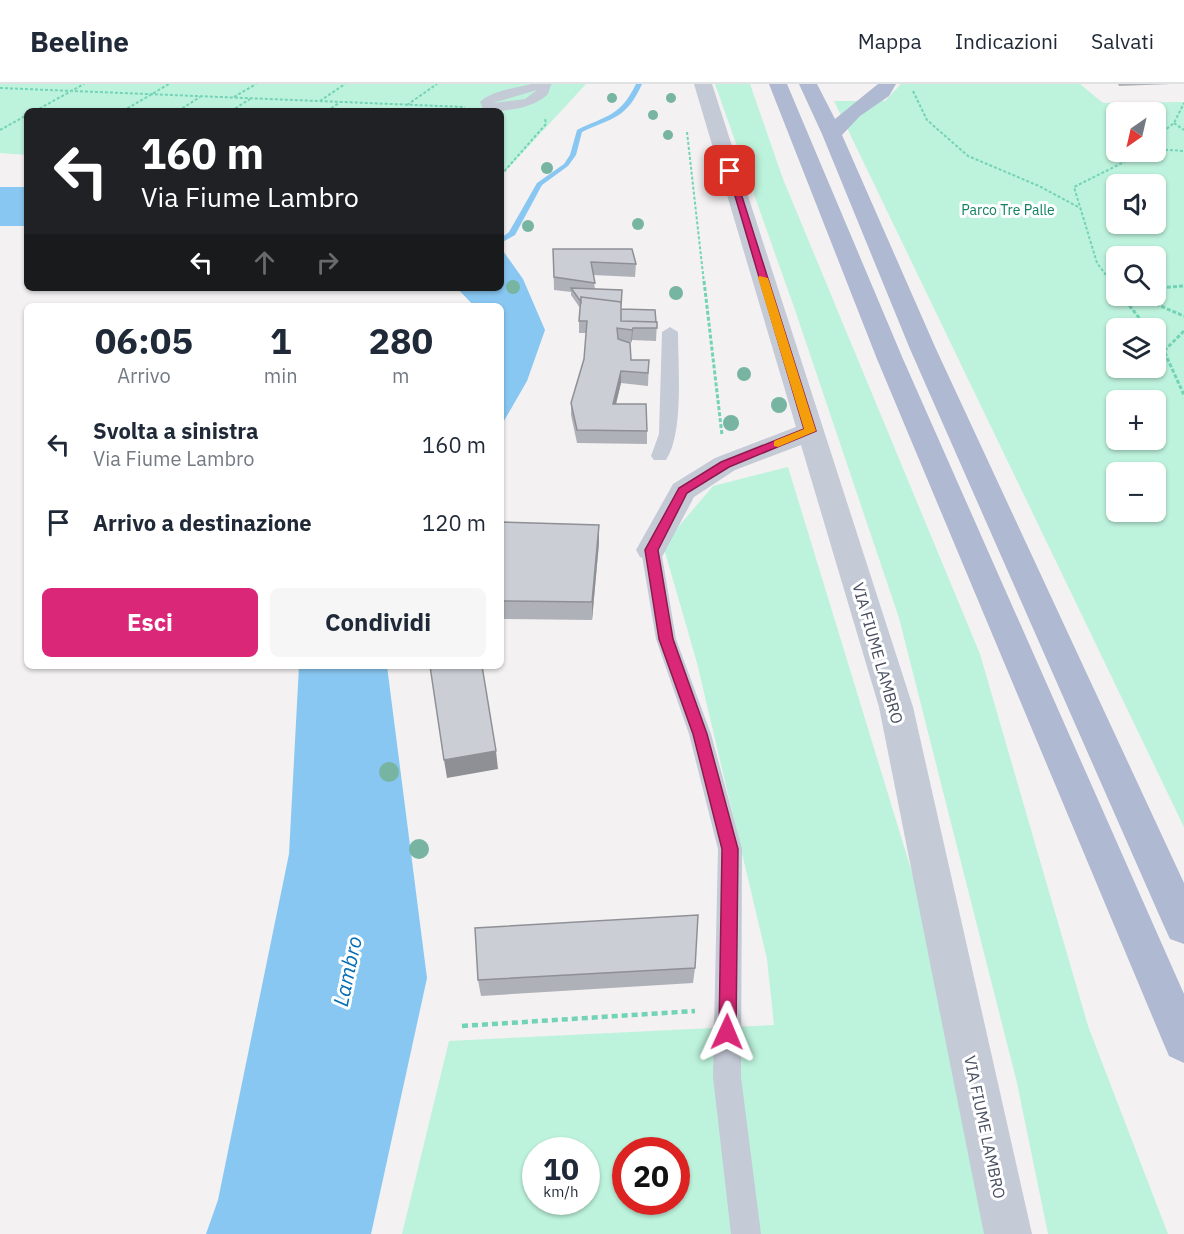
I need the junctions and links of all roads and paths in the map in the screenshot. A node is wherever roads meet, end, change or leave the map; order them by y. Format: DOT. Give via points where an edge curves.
graph roads {
  1 [pos="84,84"];
  2 [pos="169,84"];
  3 [pos="256,84"];
  4 [pos="345,84"];
  5 [pos="437,84"];
  6 [pos="703,84"];
  7 [pos="777,84"];
  8 [pos="808,84"];
  9 [pos="887,84"];
  10 [pos="911,84"];
  11 [pos="0,88"];
  12 [pos="544,88"];
  13 [pos="71,91"];
  14 [pos="151,94"];
  15 [pos="201,96"];
  16 [pos="233,98"];
  17 [pos="250,99"];
  18 [pos="319,101"];
  19 [pos="340,102"];
  20 [pos="1184,103"];
  21 [pos="407,105"];
  22 [pos="425,106"];
  23 [pos="40,108"];
  24 [pos="128,108"];
  25 [pos="183,108"];
  26 [pos="236,108"];
  27 [pos="331,108"];
  28 [pos="422,108"];
  29 [pos="488,108"];
  30 [pos="543,111"];
  31 [pos="24,118"];
  32 [pos="1174,123"];
  33 [pos="1166,129"];
  34 [pos="0,130"];
  35 [pos="1184,130"];
  36 [pos="687,132"];
  37 [pos="832,134"];
  38 [pos="1166,150"];
  39 [pos="1184,151"];
  40 [pos="1124,162"];
  41 [pos="504,172"];
  42 [pos="1080,208"];
  43 [pos="1106,274"];
  44 [pos="1184,286"];
  45 [pos="1166,288"];
  46 [pos="1130,306"];
  47 [pos="1160,306"];
  48 [pos="1184,316"];
  49 [pos="1139,318"];
  50 [pos="1184,331"];
  51 [pos="670,332"];
  52 [pos="1166,349"];
  53 [pos="1166,355"];
  54 [pos="1184,395"];
  55 [pos="810,431"];
  56 [pos="660,456"];
  57 [pos="725,464"];
  58 [pos="651,550"];
  59 [pos="1184,926"];
  60 [pos="728,1010"];
  61 [pos="462,1026"];
  62 [pos="1184,1041"];
  63 [pos="746,1234"];
  64 [pos="1008,1234"];
  1 -- 13 [label="path"];
  2 -- 14 [label="path"];
  3 -- 16 [label="path"];
  4 -- 18 [label="path"];
  5 -- 21 [label="path"];
  6 -- 55 [label="street, VIA FIUME LAMBRO"];
  7 -- 62 [label="main road" via="890,359"];
  8 -- 37 [label="main road"];
  9 -- 37 [label="main road"];
  10 -- 42 [label="path" via="927,120 968,156"];
  11 -- 13 [label="path"];
  12 -- 29 [label="lane" via="496,97 486,102"];
  13 -- 14 [label="path"];
  13 -- 23 [label="path"];
  14 -- 15 [label="path"];
  14 -- 24 [label="path"];
  15 -- 16 [label="path"];
  15 -- 25 [label="path"];
  16 -- 17 [label="path"];
  17 -- 18 [label="path"];
  17 -- 26 [label="path"];
  18 -- 19 [label="path"];
  19 -- 21 [label="path"];
  19 -- 27 [label="path"];
  20 -- 32 [label="path"];
  21 -- 22 [label="path"];
  22 -- 28 [label="path"];
  22 -- 29 [label="path"];
  30 -- 41 [label="path" via="546,124"];
  31 -- 34 [label="path"];
  32 -- 33 [label="path"];
  32 -- 35 [label="path"];
  36 -- 57 [label="path"];
  37 -- 59 [label="main road" via="923,350"];
  38 -- 39 [label="path"];
  40 -- 42 [label="path" via="1074,187"];
  42 -- 43 [label="path" via="1097,263"];
  44 -- 45 [label="path"];
  46 -- 49 [label="path"];
  47 -- 48 [label="path"];
  50 -- 52 [label="path"];
  51 -- 56 [label="lane" via="668,434"];
  53 -- 54 [label="path"];
  55 -- 57 [label="street"];
  55 -- 64 [label="street, VIA FIUME LAMBRO" via="896,707"];
  57 -- 58 [label="street" via="683,491"];
  58 -- 60 [label="lane" via="666,639 700,734 730,849"];
  60 -- 61 [label="path"];
  60 -- 63 [label="lane" via="727,1077"];
}
